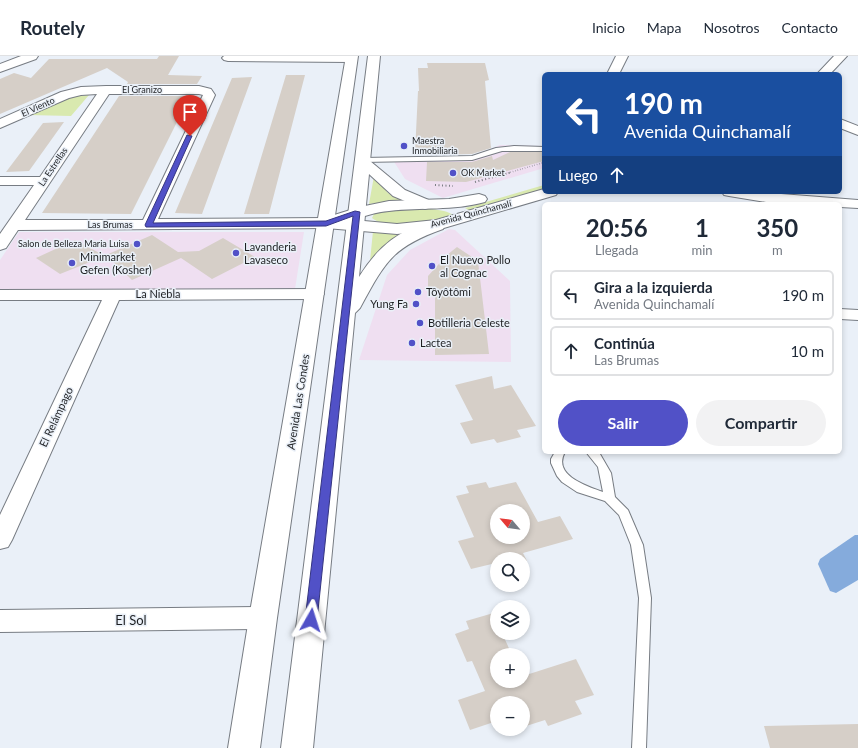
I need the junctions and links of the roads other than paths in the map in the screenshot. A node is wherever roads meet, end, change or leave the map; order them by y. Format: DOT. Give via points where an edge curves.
graph roads {
  1 [pos="32,56"];
  2 [pos="374,56"];
  3 [pos="622,56"];
  4 [pos="841,56"];
  5 [pos="352,57"];
  6 [pos="228,58"];
  7 [pos="0,68"];
  8 [pos="614,72"];
  9 [pos="825,72"];
  10 [pos="106,90"];
  11 [pos="76,92"];
  12 [pos="0,124"];
  13 [pos="842,124"];
  14 [pos="858,131"];
  15 [pos="542,149"];
  16 [pos="363,162"];
  17 [pos="0,181"];
  18 [pos="44,181"];
  19 [pos="542,181"];
  20 [pos="543,194"];
  21 [pos="740,194"];
  22 [pos="786,202"];
  23 [pos="842,204"];
  24 [pos="858,204"];
  25 [pos="432,205"];
  26 [pos="457,218"];
  27 [pos="356,220"];
  28 [pos="326,224"];
  29 [pos="13,225"];
  30 [pos="148,225"];
  31 [pos="437,225"];
  32 [pos="0,245"];
  33 [pos="113,294"];
  34 [pos="315,294"];
  35 [pos="0,295"];
  36 [pos="842,314"];
  37 [pos="858,315"];
  38 [pos="346,316"];
  39 [pos="559,454"];
  40 [pos="593,454"];
  41 [pos="609,498"];
  42 [pos="0,540"];
  43 [pos="263,618"];
  44 [pos="0,621"];
  45 [pos="244,748"];
  46 [pos="296,748"];
  47 [pos="639,748"];
  1 -- 7 [label="main road"];
  2 -- 16 [label="main road"];
  3 -- 8 [label="street"];
  4 -- 9 [label="main road"];
  5 -- 6 [label="street"];
  5 -- 28 [label="main road, Avenida Las Condes"];
  10 -- 11 [label="street, El Granizo"];
  10 -- 18 [label="street, La Estrellas"];
  10 -- 30 [label="street, El Granizo" via="198,90 209,95"];
  11 -- 12 [label="street, El Viento"];
  13 -- 14 [label="street"];
  15 -- 16 [label="lane" via="496,150 482,157 472,158"];
  16 -- 25 [label="main road" via="398,193"];
  16 -- 27 [label="main road"];
  17 -- 18 [label="street"];
  18 -- 29 [label="street, La Estrellas"];
  19 -- 25 [label="main road, Avenida Quinchamalí" via="472,201"];
  20 -- 26 [label="main road, Avenida Quinchamalí"];
  21 -- 22 [label="street"];
  23 -- 24 [label="street"];
  25 -- 26 [label="main road" via="456,210"];
  25 -- 27 [label="main road, Avenida Quinchamalí" via="385,205"];
  26 -- 31 [label="main road, Avenida Quinchamalí"];
  27 -- 28 [label="main road, Avenida Quinchamalí"];
  27 -- 31 [label="main road, Avenida Quinchamalí" via="397,229"];
  27 -- 38 [label="main road"];
  28 -- 30 [label="street, Las Brumas"];
  28 -- 34 [label="main road, Avenida Las Condes"];
  29 -- 30 [label="street, Las Brumas"];
  29 -- 32 [label="street, La Estrellas"];
  31 -- 38 [label="main road" via="405,238 389,250 374,267"];
  33 -- 34 [label="street, La Niebla"];
  33 -- 35 [label="street, La Niebla"];
  33 -- 42 [label="street, El Relámpago"];
  34 -- 43 [label="main road, Avenida Las Condes"];
  36 -- 37 [label="street"];
  38 -- 46 [label="main road"];
  39 -- 41 [label="lane" via="556,463 566,479 587,492"];
  40 -- 41 [label="lane" via="603,464"];
  41 -- 47 [label="lane" via="624,513 637,545 645,598"];
  43 -- 44 [label="street, El Sol"];
  43 -- 45 [label="main road, Avenida Las Condes"];
}
